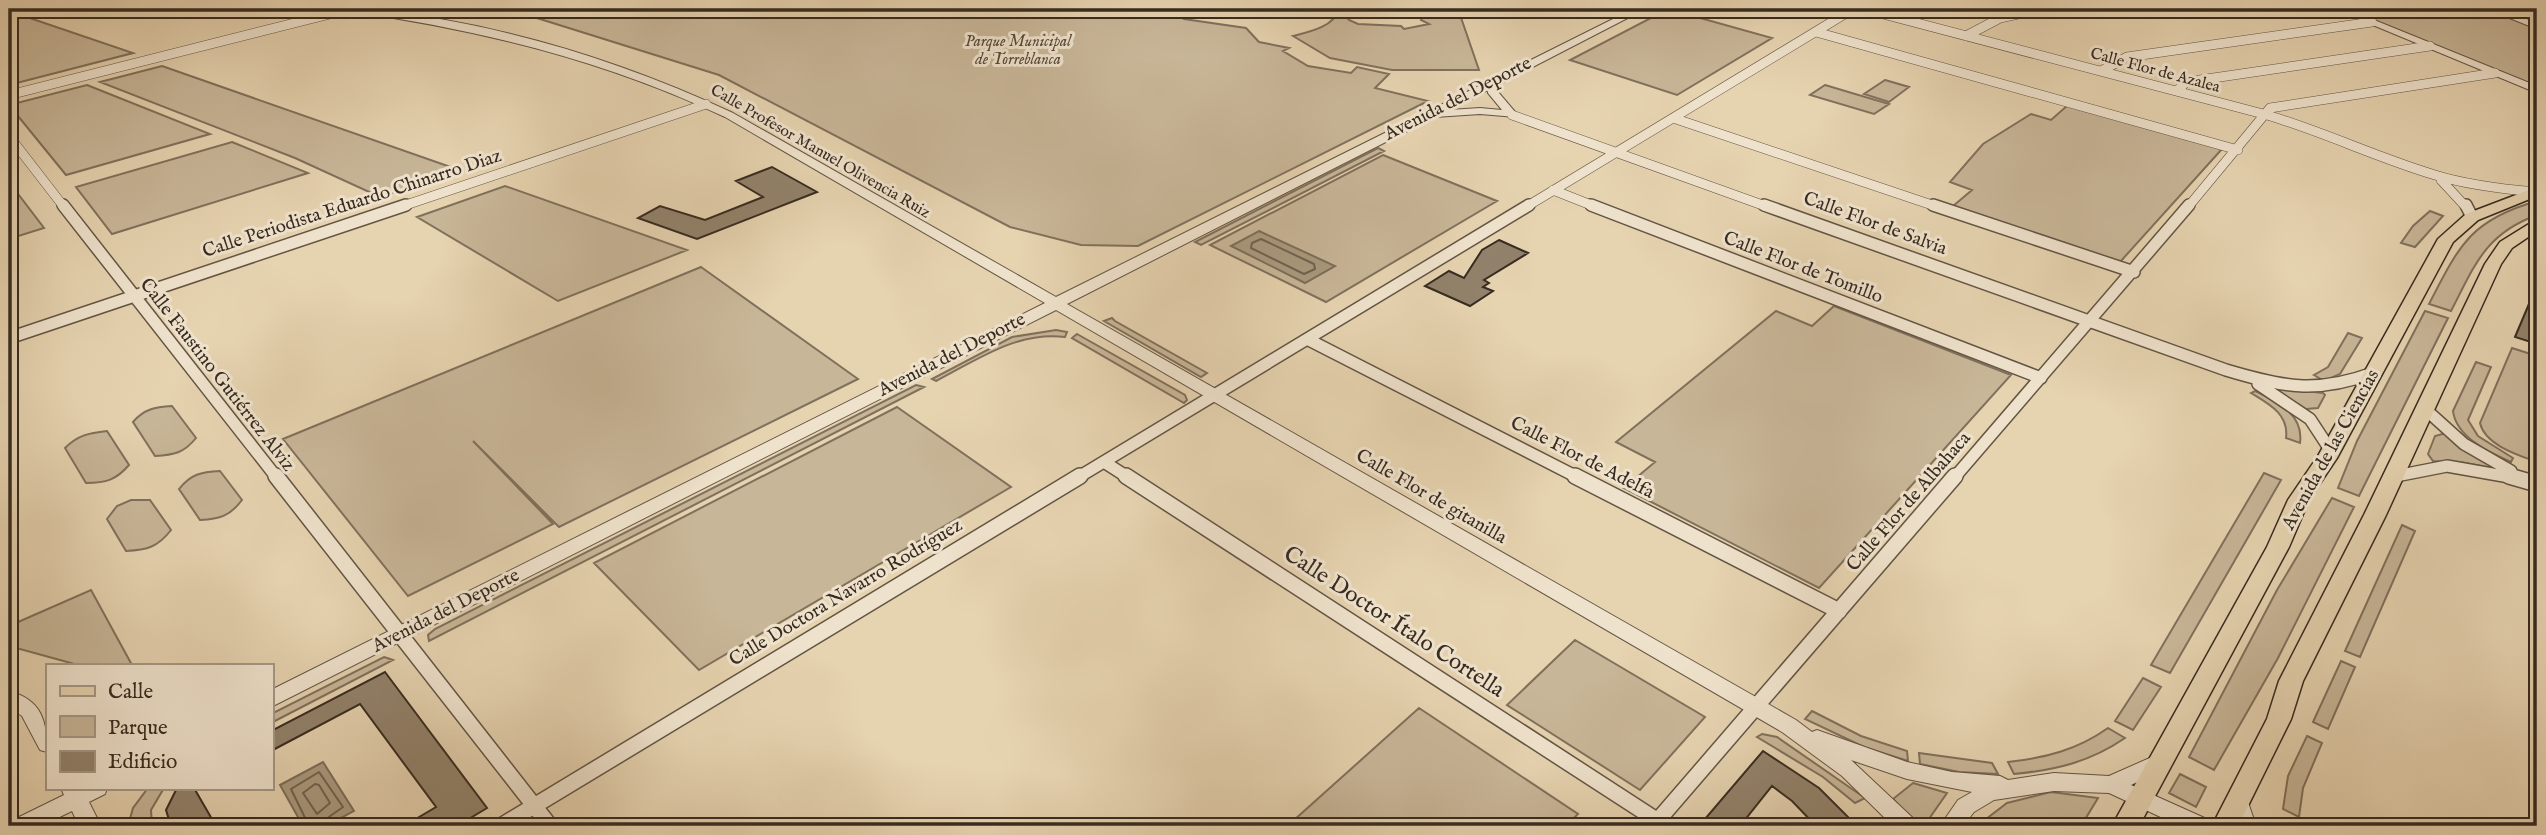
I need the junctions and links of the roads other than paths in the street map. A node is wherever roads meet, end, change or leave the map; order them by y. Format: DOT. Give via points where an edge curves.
graph roads {
  1 [pos="352,9"];
  2 [pos="1853,9"];
  3 [pos="1864,9"];
  4 [pos="1920,9"];
  5 [pos="2041,9"];
  6 [pos="2339,9"];
  7 [pos="2492,9"];
  8 [pos="1636,10"];
  9 [pos="1904,19"];
  10 [pos="2372,22"];
  11 [pos="2537,26"];
  12 [pos="1816,32"];
  13 [pos="1966,36"];
  14 [pos="2430,46"];
  15 [pos="2101,71"];
  16 [pos="2495,72"];
  17 [pos="1495,80"];
  18 [pos="2537,90"];
  19 [pos="2177,92"];
  20 [pos="9,95"];
  21 [pos="706,104"];
  22 [pos="1512,115"];
  23 [pos="2267,115"];
  24 [pos="1420,118"];
  25 [pos="1673,118"];
  26 [pos="9,136"];
  27 [pos="2238,150"];
  28 [pos="1616,152"];
  29 [pos="2435,175"];
  30 [pos="1553,190"];
  31 [pos="2537,192"];
  32 [pos="2472,217"];
  33 [pos="2537,224"];
  34 [pos="2133,272"];
  35 [pos="133,296"];
  36 [pos="1053,304"];
  37 [pos="2091,321"];
  38 [pos="9,338"];
  39 [pos="1307,339"];
  40 [pos="2226,370"];
  41 [pos="2373,373"];
  42 [pos="2041,378"];
  43 [pos="1212,396"];
  44 [pos="2424,408"];
  45 [pos="2331,451"];
  46 [pos="1104,462"];
  47 [pos="2391,477"];
  48 [pos="2537,483"];
  49 [pos="1839,611"];
  50 [pos="398,635"];
  51 [pos="9,698"];
  52 [pos="273,698"];
  53 [pos="1756,707"];
  54 [pos="1789,726"];
  55 [pos="46,742"];
  56 [pos="2163,760"];
  57 [pos="2026,785"];
  58 [pos="2111,785"];
  59 [pos="74,793"];
  60 [pos="2141,797"];
  61 [pos="535,806"];
  62 [pos="2236,819"];
  63 [pos="1655,823"];
  64 [pos="21,826"];
  65 [pos="90,826"];
  66 [pos="501,826"];
  67 [pos="550,826"];
  68 [pos="1907,826"];
  69 [pos="1951,826"];
  70 [pos="2125,826"];
  71 [pos="2201,826"];
  1 -- 20 [label="street"];
  1 -- 21 [label="street, Calle Profesor Manuel Olivencia Ruiz" via="503,34 609,63"];
  2 -- 12 [label="street"];
  3 -- 9 [label="street, Calle Flor de Azalea"];
  4 -- 9 [label="street"];
  5 -- 13 [label="street" via="2000,18"];
  6 -- 10 [label="street"];
  7 -- 11 [label="street"];
  8 -- 17 [label="street, Avenida del Deporte"];
  9 -- 13 [label="street, Calle Flor de Azalea"];
  10 -- 14 [label="street"];
  10 -- 15 [label="street" via="2127,57"];
  12 -- 25 [label="street"];
  12 -- 27 [label="street"];
  13 -- 15 [label="street, Calle Flor de Azalea"];
  14 -- 16 [label="street"];
  14 -- 19 [label="street" via="2186,82"];
  15 -- 19 [label="street, Calle Flor de Azalea"];
  16 -- 18 [label="street"];
  16 -- 23 [label="street" via="2270,108"];
  17 -- 22 [label="street" via="1493,93"];
  17 -- 24 [label="street, Avenida del Deporte"];
  19 -- 23 [label="street, Calle Flor de Azalea"];
  21 -- 35 [label="street, Calle Periodista Eduardo Chinarro Diaz"];
  21 -- 36 [label="street, Calle Profesor Manuel Olivencia Ruiz"];
  22 -- 24 [label="street" via="1443,112"];
  22 -- 28 [label="street, Calle Flor de Salvia"];
  23 -- 27 [label="street, Calle Flor de Albahaca"];
  23 -- 29 [label="street, Calle Flor de Azalea"];
  24 -- 36 [label="street, Avenida del Deporte"];
  25 -- 28 [label="street"];
  25 -- 34 [label="street"];
  26 -- 35 [label="street, Calle Faustino Gutiérrez Alviz"];
  27 -- 34 [label="street, Calle Flor de Albahaca"];
  28 -- 30 [label="street"];
  28 -- 37 [label="street, Calle Flor de Salvia"];
  29 -- 31 [label="street"];
  29 -- 32 [label="street" via="2463,200"];
  30 -- 39 [label="street"];
  30 -- 42 [label="street, Calle Flor de Tomillo"];
  31 -- 32 [label="main road, Avenida de las Ciencias"];
  32 -- 41 [label="main road, Avenida de las Ciencias" via="2446,239"];
  33 -- 44 [label="main road" via="2506,245 2493,264"];
  34 -- 37 [label="street, Calle Flor de Albahaca"];
  35 -- 38 [label="street, Calle Periodista Eduardo Chinarro Diaz"];
  35 -- 50 [label="street, Calle Faustino Gutiérrez Alviz"];
  36 -- 43 [label="street, Calle Flor de gitanilla"];
  36 -- 50 [label="street, Avenida del Deporte"];
  37 -- 40 [label="street, Calle Flor de Salvia"];
  37 -- 42 [label="street, Calle Flor de Albahaca"];
  39 -- 43 [label="street"];
  39 -- 49 [label="street, Calle Flor de Adelfa"];
  40 -- 41 [label="street, Calle Flor de Salvia" via="2312,389 2343,386"];
  40 -- 45 [label="street, Calle Flor de Salvia" via="2300,409 2322,430"];
  41 -- 45 [label="main road, Avenida de las Ciencias"];
  42 -- 49 [label="street, Calle Flor de Albahaca"];
  43 -- 46 [label="street, Calle Doctora Navarro Rodríguez"];
  43 -- 53 [label="street, Calle Flor de gitanilla"];
  44 -- 47 [label="main road"];
  44 -- 48 [label="street" via="2464,444"];
  45 -- 56 [label="main road, Avenida de las Ciencias" via="2296,505"];
  46 -- 61 [label="street, Calle Doctora Navarro Rodríguez"];
  46 -- 63 [label="street, Calle Doctor Ítalo Cortella"];
  47 -- 48 [label="street" via="2444,464"];
  47 -- 62 [label="main road" via="2291,681"];
  49 -- 53 [label="street, Calle Flor de Albahaca"];
  50 -- 52 [label="street, Avenida del Deporte"];
  50 -- 61 [label="street, Calle Faustino Gutiérrez Alviz"];
  51 -- 55 [label="street" via="29,711"];
  53 -- 54 [label="street, Calle Flor de gitanilla"];
  53 -- 63 [label="street, Calle Flor de Albahaca"];
  54 -- 57 [label="street" via="1904,771 1962,784"];
  54 -- 68 [label="street" via="1849,770"];
  56 -- 58 [label="street"];
  56 -- 60 [label="main road, Avenida de las Ciencias"];
  57 -- 58 [label="street"];
  57 -- 69 [label="street" via="1989,792 1966,806"];
  58 -- 60 [label="street"];
  59 -- 64 [label="street"];
  59 -- 65 [label="street"];
  60 -- 70 [label="main road, Avenida de las Ciencias"];
  60 -- 71 [label="street"];
  61 -- 66 [label="street, Calle Doctora Navarro Rodríguez"];
  61 -- 67 [label="street, Calle Faustino Gutiérrez Alviz"];
}
